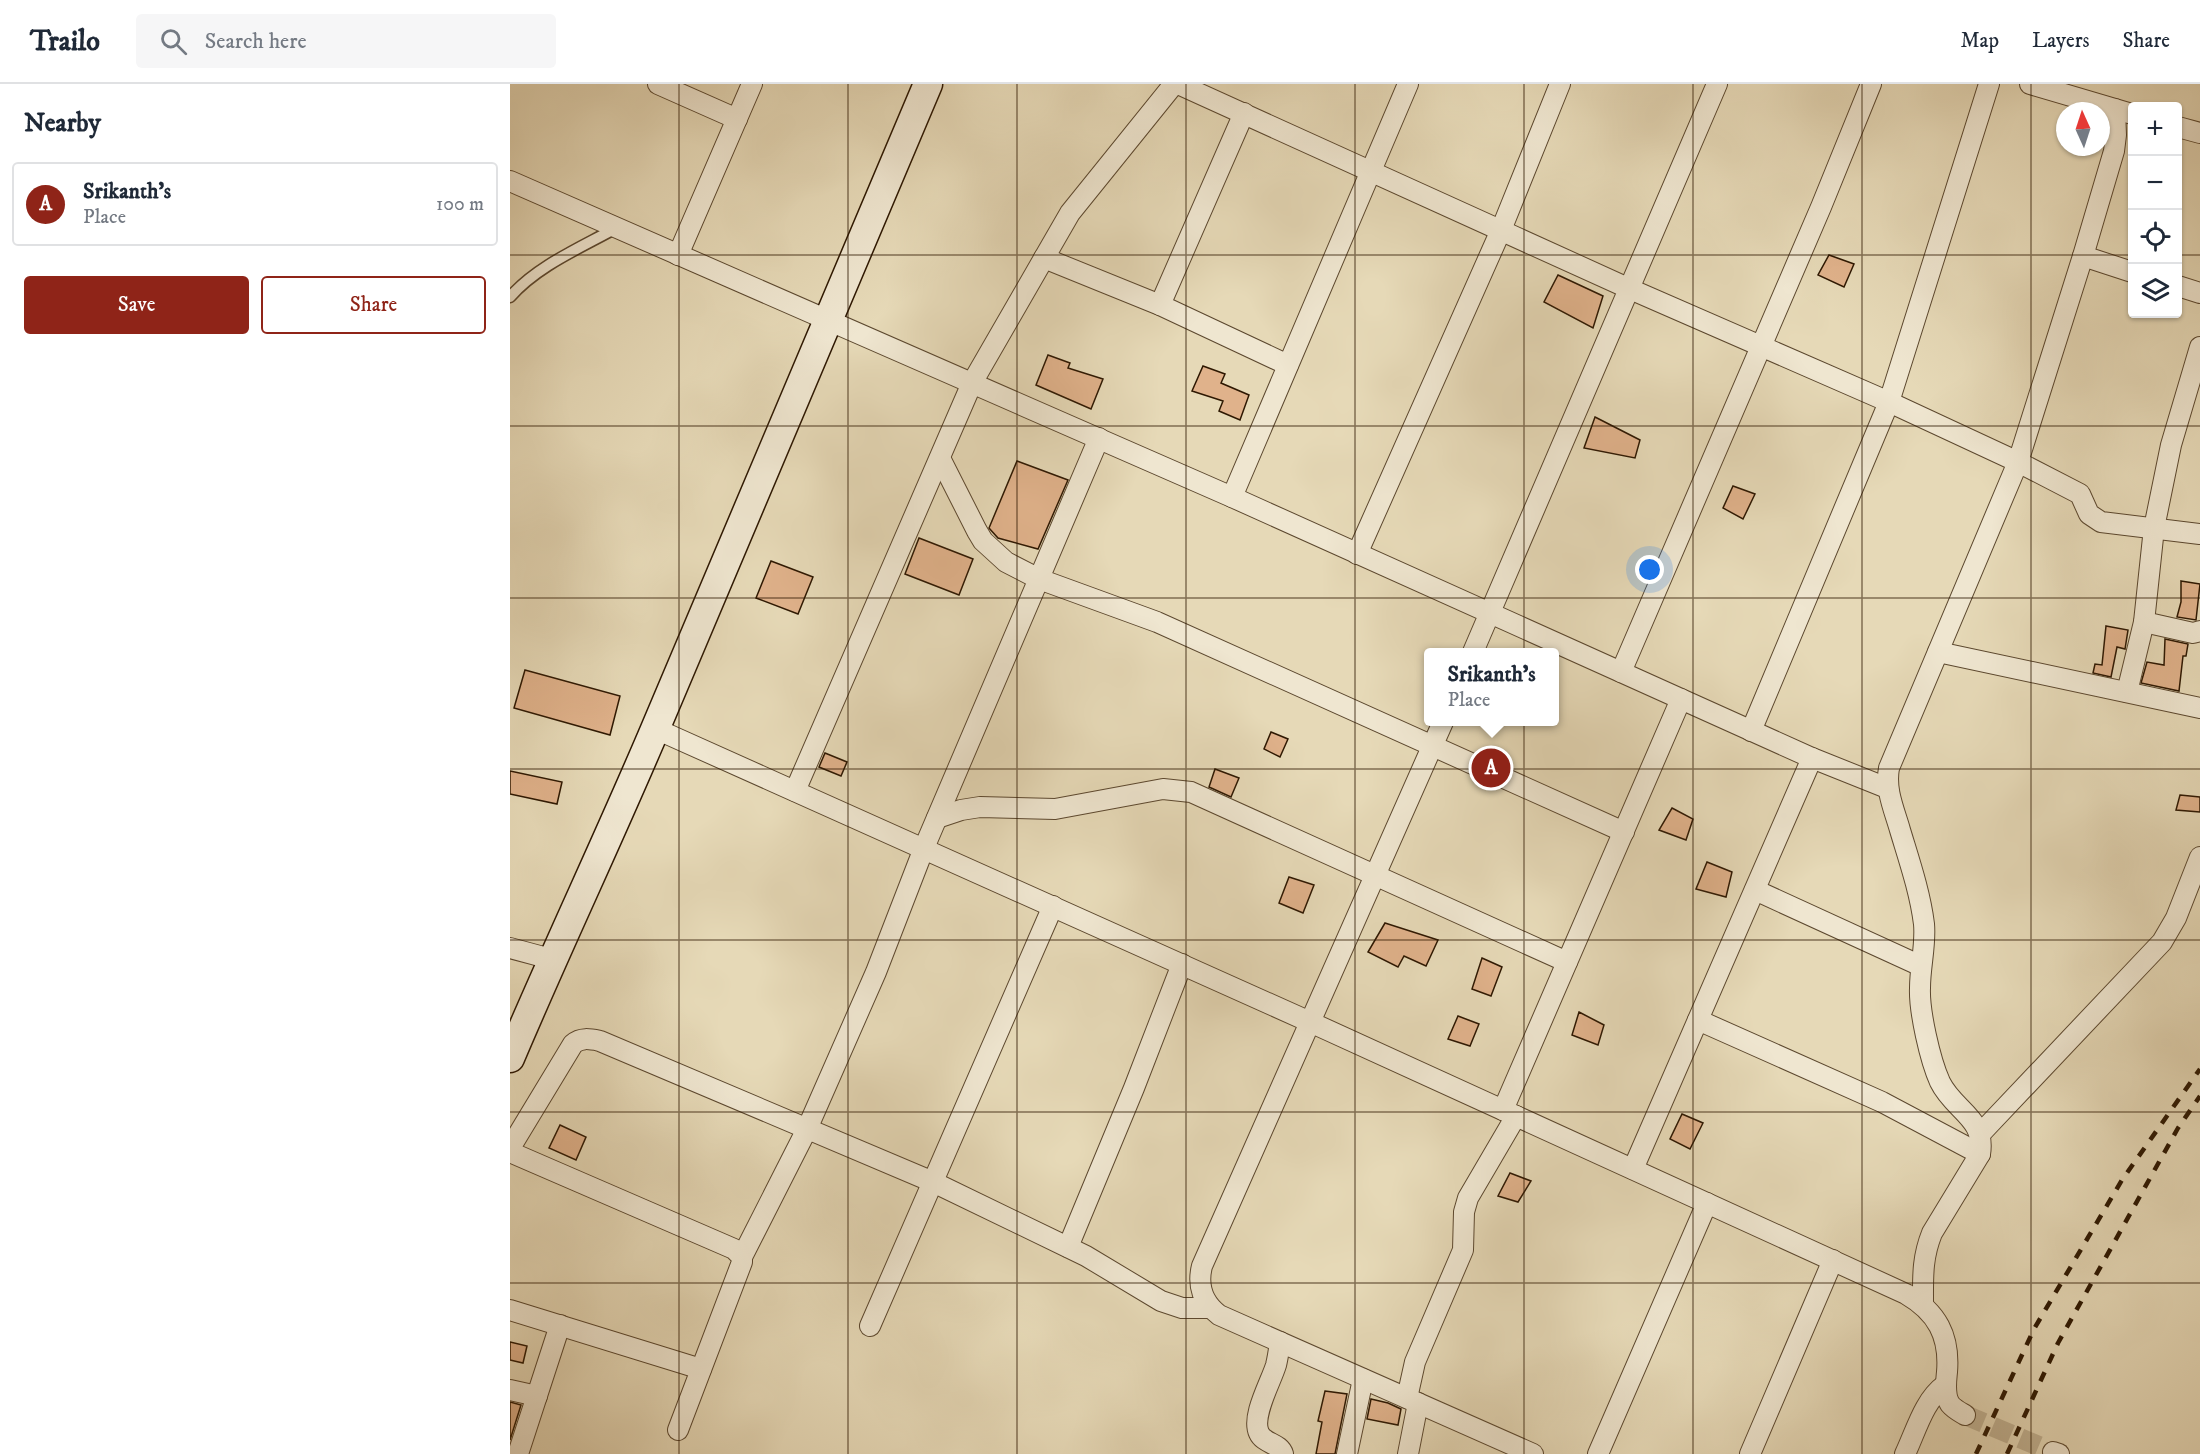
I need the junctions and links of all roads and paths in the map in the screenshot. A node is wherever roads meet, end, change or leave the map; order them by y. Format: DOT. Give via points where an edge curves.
graph roads {
  1 [pos="658,84"];
  2 [pos="752,84"];
  3 [pos="928,84"];
  4 [pos="1176,84"];
  5 [pos="1408,84"];
  6 [pos="1560,84"];
  7 [pos="1717,84"];
  8 [pos="1871,84"];
  9 [pos="1989,84"];
  10 [pos="2030,84"];
  11 [pos="2124,111"];
  12 [pos="1244,113"];
  13 [pos="737,119"];
  14 [pos="2182,128"];
  15 [pos="2200,133"];
  16 [pos="1372,171"];
  17 [pos="510,181"];
  18 [pos="616,228"];
  19 [pos="1501,230"];
  20 [pos="678,255"];
  21 [pos="2084,256"];
  22 [pos="1044,258"];
  23 [pos="2128,270"];
  24 [pos="2182,287"];
  25 [pos="1630,289"];
  26 [pos="2200,293"];
  27 [pos="510,297"];
  28 [pos="1160,305"];
  29 [pos="826,320"];
  30 [pos="1762,346"];
  31 [pos="2200,347"];
  32 [pos="1288,365"];
  33 [pos="972,383"];
  34 [pos="1889,402"];
  35 [pos="1099,438"];
  36 [pos="940,458"];
  37 [pos="2018,462"];
  38 [pos="1232,497"];
  39 [pos="2154,528"];
  40 [pos="2200,534"];
  41 [pos="1358,554"];
  42 [pos="1039,579"];
  43 [pos="1491,614"];
  44 [pos="2144,622"];
  45 [pos="2200,631"];
  46 [pos="1475,648"];
  47 [pos="1938,652"];
  48 [pos="1621,672"];
  49 [pos="2127,692"];
  50 [pos="1681,699"];
  51 [pos="2200,708"];
  52 [pos="1441,726"];
  53 [pos="656,729"];
  54 [pos="1751,731"];
  55 [pos="1432,746"];
  56 [pos="1812,758"];
  57 [pos="1887,788"];
  58 [pos="795,790"];
  59 [pos="937,818"];
  60 [pos="1624,832"];
  61 [pos="924,848"];
  62 [pos="2200,856"];
  63 [pos="1375,874"];
  64 [pos="1755,890"];
  65 [pos="1053,906"];
  66 [pos="510,948"];
  67 [pos="551,959"];
  68 [pos="1567,962"];
  69 [pos="1182,964"];
  70 [pos="1921,966"];
  71 [pos="1698,1020"];
  72 [pos="1310,1022"];
  73 [pos="510,1058"];
  74 [pos="1509,1113"];
  75 [pos="807,1129"];
  76 [pos="1981,1133"];
  77 [pos="510,1150"];
  78 [pos="1980,1154"];
  79 [pos="1633,1169"];
  80 [pos="933,1182"];
  81 [pos="1707,1203"];
  82 [pos="1068,1247"];
  83 [pos="742,1257"];
  84 [pos="1833,1260"];
  85 [pos="1923,1303"];
  86 [pos="1209,1308"];
  87 [pos="510,1310"];
  88 [pos="560,1325"];
  89 [pos="870,1326"];
  90 [pos="1280,1342"];
  91 [pos="701,1368"];
  92 [pos="1363,1379"];
  93 [pos="1946,1385"];
  94 [pos="510,1390"];
  95 [pos="537,1396"];
  96 [pos="1412,1401"];
  97 [pos="1965,1415"];
  98 [pos="678,1430"];
  99 [pos="518,1454"];
  100 [pos="1283,1454"];
  101 [pos="1347,1454"];
  102 [pos="1408,1454"];
  103 [pos="1533,1454"];
  104 [pos="1598,1454"];
  105 [pos="1750,1454"];
  106 [pos="1905,1454"];
  1 -- 13 [label="street"];
  2 -- 13 [label="street"];
  3 -- 29 [label="main road"];
  4 -- 12 [label="street"];
  4 -- 22 [label="street" via="1078,203"];
  5 -- 16 [label="street"];
  6 -- 19 [label="street"];
  7 -- 25 [label="street"];
  8 -- 30 [label="street"];
  9 -- 34 [label="street"];
  10 -- 11 [label="street"];
  11 -- 21 [label="street"];
  12 -- 16 [label="street"];
  12 -- 28 [label="street"];
  13 -- 20 [label="street"];
  14 -- 15 [label="street"];
  16 -- 19 [label="street"];
  16 -- 32 [label="street"];
  17 -- 18 [label="street"];
  18 -- 20 [label="street"];
  18 -- 27 [label="lane" via="538,272"];
  19 -- 25 [label="street"];
  19 -- 41 [label="street"];
  20 -- 29 [label="street"];
  21 -- 23 [label="street"];
  21 -- 37 [label="street"];
  22 -- 28 [label="street"];
  22 -- 33 [label="street"];
  24 -- 26 [label="street"];
  25 -- 30 [label="street"];
  25 -- 43 [label="street"];
  28 -- 32 [label="street"];
  29 -- 33 [label="street"];
  29 -- 53 [label="main road"];
  30 -- 34 [label="street"];
  30 -- 48 [label="street"];
  31 -- 39 [label="street" via="2171,445"];
  32 -- 38 [label="street"];
  33 -- 35 [label="street"];
  33 -- 36 [label="street"];
  34 -- 37 [label="street"];
  34 -- 54 [label="street"];
  35 -- 38 [label="street"];
  35 -- 42 [label="street"];
  36 -- 42 [label="street" via="983,541 1006,562"];
  36 -- 58 [label="street"];
  37 -- 39 [label="street" via="2080,494 2093,518 2101,522"];
  37 -- 47 [label="street"];
  38 -- 41 [label="street"];
  39 -- 40 [label="street"];
  39 -- 44 [label="street"];
  41 -- 43 [label="street"];
  42 -- 55 [label="street" via="1157,622"];
  42 -- 59 [label="street"];
  43 -- 46 [label="street"];
  43 -- 48 [label="street"];
  44 -- 45 [label="street" via="2193,633"];
  44 -- 49 [label="street"];
  47 -- 49 [label="street"];
  47 -- 57 [label="street" via="1889,768"];
  48 -- 50 [label="street"];
  49 -- 51 [label="street"];
  50 -- 54 [label="street"];
  50 -- 60 [label="street"];
  52 -- 55 [label="street"];
  53 -- 58 [label="street"];
  53 -- 67 [label="main road"];
  54 -- 56 [label="street"];
  55 -- 60 [label="street"];
  55 -- 63 [label="street"];
  56 -- 57 [label="street"];
  56 -- 64 [label="street"];
  57 -- 70 [label="street" via="1922,916"];
  58 -- 61 [label="street"];
  59 -- 61 [label="street"];
  59 -- 63 [label="street" via="970,808 1055,809 1172,788 1191,792"];
  60 -- 68 [label="street"];
  61 -- 65 [label="street"];
  61 -- 75 [label="street" via="876,972"];
  62 -- 76 [label="street" via="2176,918 2162,942"];
  63 -- 68 [label="street"];
  63 -- 72 [label="street"];
  64 -- 70 [label="street"];
  64 -- 71 [label="street"];
  65 -- 69 [label="street"];
  65 -- 80 [label="street"];
  66 -- 67 [label="street"];
  67 -- 73 [label="main road"];
  68 -- 74 [label="street"];
  69 -- 72 [label="street"];
  69 -- 82 [label="street"];
  70 -- 76 [label="street" via="1919,990 1934,1067 1950,1098"];
  71 -- 78 [label="street" via="1882,1102"];
  71 -- 79 [label="street"];
  72 -- 74 [label="street"];
  72 -- 86 [label="street" via="1202,1266 1201,1290"];
  74 -- 79 [label="street"];
  74 -- 96 [label="street" via="1468,1198 1462,1250 1415,1362"];
  75 -- 77 [label="street" via="589,1039 573,1044"];
  75 -- 80 [label="street"];
  75 -- 83 [label="street"];
  76 -- 78 [label="street"];
  77 -- 83 [label="street" via="734,1249"];
  78 -- 85 [label="street" via="1927,1246 1923,1260"];
  79 -- 81 [label="street"];
  80 -- 82 [label="street"];
  80 -- 89 [label="street"];
  81 -- 84 [label="street"];
  81 -- 104 [label="street"];
  82 -- 86 [label="street" via="1171,1305"];
  83 -- 91 [label="street"];
  84 -- 85 [label="street"];
  84 -- 105 [label="street"];
  85 -- 93 [label="street" via="1944,1339"];
  86 -- 90 [label="street"];
  87 -- 88 [label="street"];
  88 -- 91 [label="street"];
  88 -- 95 [label="street"];
  90 -- 92 [label="street"];
  90 -- 100 [label="street" via="1257,1422 1259,1434"];
  91 -- 98 [label="street"];
  92 -- 96 [label="street"];
  92 -- 101 [label="street"];
  93 -- 97 [label="street" via="1950,1404"];
  93 -- 106 [label="street" via="1929,1401"];
  94 -- 95 [label="street"];
  95 -- 99 [label="street"];
  96 -- 102 [label="street"];
  96 -- 103 [label="street"];
}
